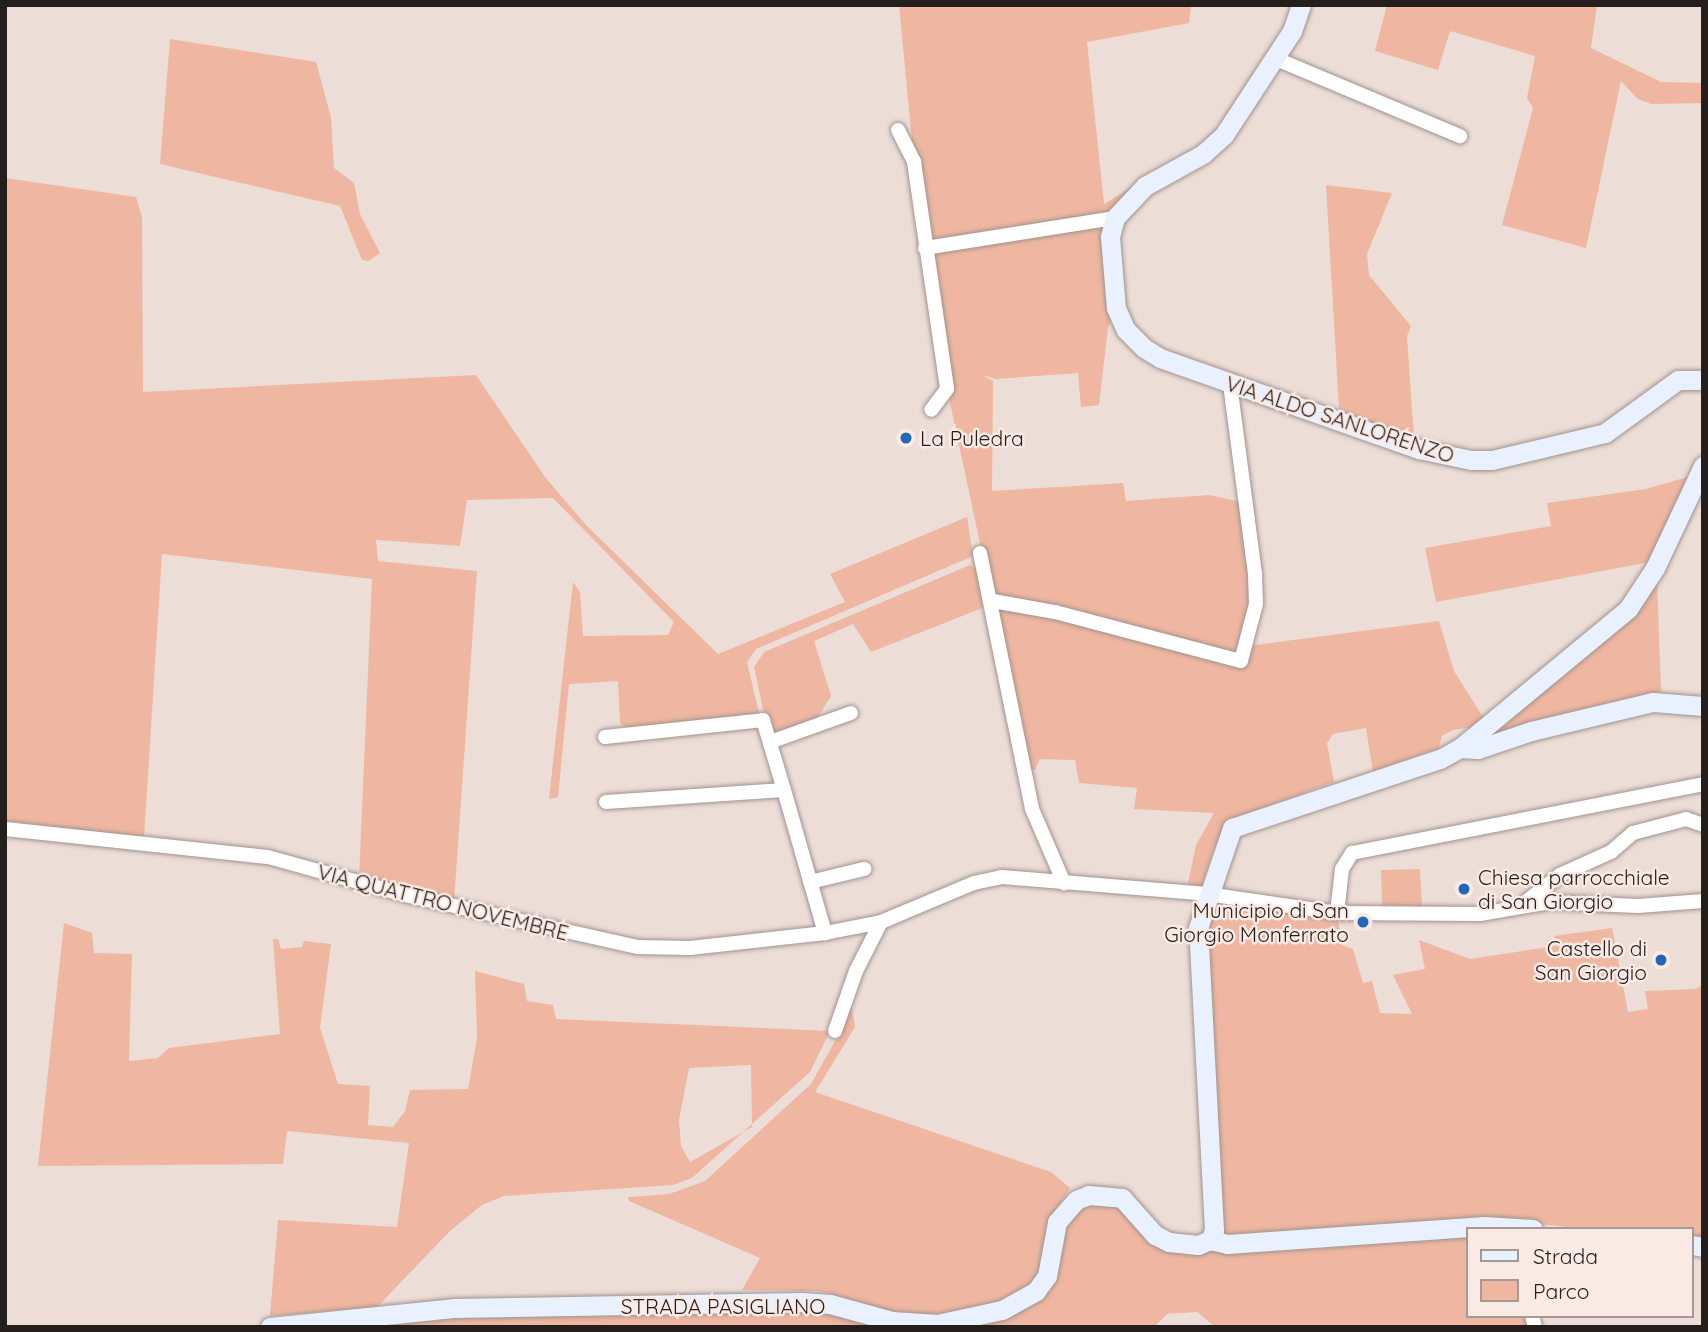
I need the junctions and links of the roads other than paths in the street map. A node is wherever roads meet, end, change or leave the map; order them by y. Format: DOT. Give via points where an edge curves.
graph roads {
  1 [pos="1301,5"];
  2 [pos="1274,58"];
  3 [pos="898,130"];
  4 [pos="1460,136"];
  5 [pos="1115,218"];
  6 [pos="925,248"];
  7 [pos="1703,380"];
  8 [pos="1230,383"];
  9 [pos="931,410"];
  10 [pos="1703,466"];
  11 [pos="980,553"];
  12 [pos="993,601"];
  13 [pos="1703,706"];
  14 [pos="851,713"];
  15 [pos="605,737"];
  16 [pos="770,741"];
  17 [pos="1460,748"];
  18 [pos="1703,784"];
  19 [pos="784,790"];
  20 [pos="606,802"];
  21 [pos="1703,825"];
  22 [pos="5,830"];
  23 [pos="864,869"];
  24 [pos="810,882"];
  25 [pos="1063,883"];
  26 [pos="1208,894"];
  27 [pos="1703,901"];
  28 [pos="1523,904"];
  29 [pos="1337,913"];
  30 [pos="881,922"];
  31 [pos="825,933"];
  32 [pos="835,1031"];
  33 [pos="1466,1231"];
  34 [pos="1210,1240"];
  35 [pos="270,1327"];
  1 -- 2 [label="street" via="1292,32"];
  2 -- 4 [label="street"];
  2 -- 5 [label="street" via="1224,135 1203,154 1145,186"];
  3 -- 6 [label="street" via="914,162"];
  5 -- 6 [label="street"];
  5 -- 8 [label="street, VIA ALDO SANLORENZO" via="1110,237 1116,308 1126,330 1160,358"];
  6 -- 9 [label="street" via="947,389"];
  7 -- 8 [label="street, VIA ALDO SANLORENZO" via="1678,380 1605,433 1492,460 1419,449"];
  8 -- 12 [label="street" via="1255,574 1256,604 1241,661 1055,612"];
  10 -- 17 [label="street" via="1655,568 1629,609"];
  11 -- 12 [label="street"];
  12 -- 25 [label="street" via="1032,809"];
  13 -- 17 [label="street" via="1653,702 1531,731 1478,749"];
  14 -- 16 [label="street"];
  15 -- 16 [label="street" via="763,720"];
  16 -- 19 [label="street"];
  17 -- 26 [label="street" via="1440,759 1233,828"];
  18 -- 29 [label="street" via="1352,853 1342,869"];
  19 -- 20 [label="street"];
  19 -- 24 [label="street"];
  21 -- 28 [label="street" via="1686,819 1633,833 1611,852 1560,874"];
  22 -- 31 [label="street, VIA QUATTRO NOVEMBRE" via="268,856 405,895 638,947 690,948"];
  23 -- 24 [label="street"];
  24 -- 31 [label="street"];
  25 -- 26 [label="street, VIA QUATTRO NOVEMBRE"];
  25 -- 30 [label="street, VIA QUATTRO NOVEMBRE" via="989,878"];
  26 -- 29 [label="street, VIA QUATTRO NOVEMBRE"];
  26 -- 34 [label="street" via="1198,928 1214,1230"];
  27 -- 28 [label="street" via="1638,906"];
  28 -- 29 [label="street, VIA QUATTRO NOVEMBRE" via="1480,914"];
  30 -- 31 [label="street, VIA QUATTRO NOVEMBRE"];
  30 -- 32 [label="street" via="856,971"];
  33 -- 34 [label="street, STRADA PASIGLIANO" via="1227,1244"];
  34 -- 35 [label="street, STRADA PASIGLIANO" via="1198,1245 1169,1242 1155,1235 1122,1198 1089,1195 1070,1205 1058,1222 1047,1276 1036,1291 1002,1310 937,1324 892,1321 830,1304 802,1302 455,1308"];
}
